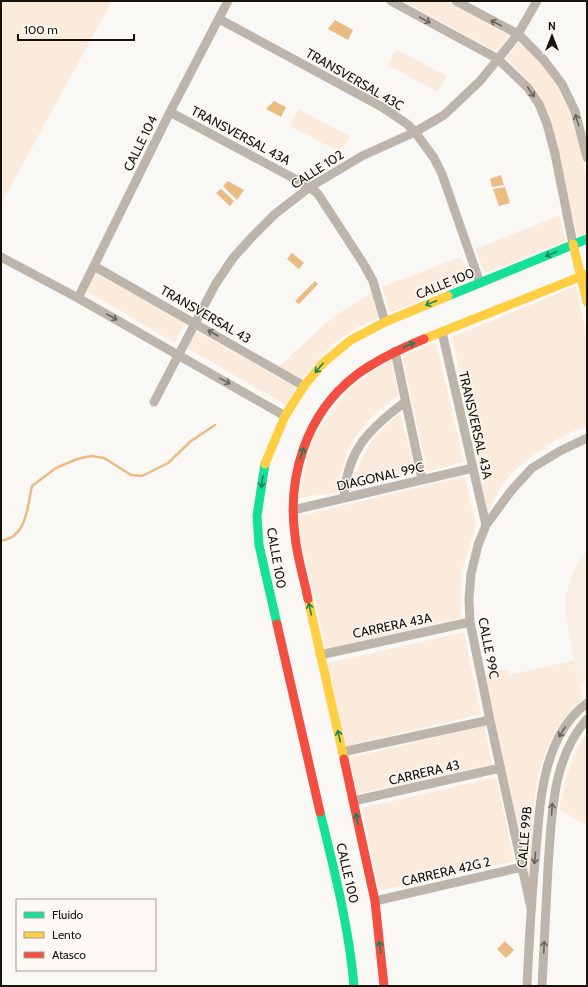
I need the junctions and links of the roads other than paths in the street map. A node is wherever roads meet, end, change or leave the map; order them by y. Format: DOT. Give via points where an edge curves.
graph roads {
  1 [pos="228,1"];
  2 [pos="391,1"];
  3 [pos="456,1"];
  4 [pos="537,1"];
  5 [pos="219,19"];
  6 [pos="518,34"];
  7 [pos="498,59"];
  8 [pos="170,112"];
  9 [pos="414,132"];
  10 [pos="587,158"];
  11 [pos="310,187"];
  12 [pos="587,239"];
  13 [pos="573,244"];
  14 [pos="1,257"];
  15 [pos="94,266"];
  16 [pos="584,275"];
  17 [pos="480,283"];
  18 [pos="78,298"];
  19 [pos="587,302"];
  20 [pos="385,322"];
  21 [pos="195,323"];
  22 [pos="442,332"];
  23 [pos="395,351"];
  24 [pos="178,355"];
  25 [pos="304,386"];
  26 [pos="154,402"];
  27 [pos="405,402"];
  28 [pos="285,416"];
  29 [pos="587,438"];
  30 [pos="473,468"];
  31 [pos="422,479"];
  32 [pos="344,498"];
  33 [pos="293,510"];
  34 [pos="486,525"];
  35 [pos="470,622"];
  36 [pos="320,655"];
  37 [pos="587,703"];
  38 [pos="587,719"];
  39 [pos="490,720"];
  40 [pos="342,752"];
  41 [pos="500,768"];
  42 [pos="353,801"];
  43 [pos="522,867"];
  44 [pos="375,901"];
  45 [pos="531,908"];
  46 [pos="354,986"];
  47 [pos="384,986"];
  48 [pos="527,986"];
  49 [pos="542,986"];
  1 -- 5 [label="street, CALLE 104"];
  2 -- 7 [label="street, one-way"];
  6 -- 3 [label="street, one-way"];
  4 -- 6 [label="street, CALLE 102"];
  5 -- 8 [label="street, CALLE 104"];
  5 -- 9 [label="street, TRANSVERSAL 43C" via="382,107"];
  6 -- 7 [label="street, CALLE 102"];
  10 -- 6 [label="street, one-way" via="574,111 562,84 544,59"];
  7 -- 9 [label="street, CALLE 102" via="480,81 444,115"];
  7 -- 13 [label="street, one-way" via="528,88 539,104 555,154"];
  8 -- 11 [label="street, TRANSVERSAL 43A"];
  8 -- 15 [label="street, CALLE 104"];
  9 -- 11 [label="street, CALLE 102" via="362,156"];
  9 -- 17 [label="street, TRANSVERSAL 43C" via="434,158 442,174"];
  11 -- 20 [label="street, TRANSVERSAL 43A" via="318,194 363,263 373,281"];
  11 -- 21 [label="street, CALLE 102" via="275,214 234,258 215,285"];
  12 -- 13 [label="street, CALLE 100"];
  13 -- 16 [label="street"];
  13 -- 17 [label="street, CALLE 100, one-way"];
  14 -- 18 [label="street"];
  15 -- 18 [label="street, CALLE 104"];
  15 -- 21 [label="street, TRANSVERSAL 43"];
  16 -- 19 [label="street"];
  16 -- 22 [label="street, CALLE 100"];
  17 -- 20 [label="street, CALLE 100, one-way"];
  18 -- 24 [label="street, one-way"];
  20 -- 25 [label="street, CALLE 100, one-way" via="351,340 323,363"];
  21 -- 24 [label="street, CALLE 102"];
  25 -- 21 [label="street, TRANSVERSAL 43, one-way"];
  23 -- 22 [label="street, CALLE 100, one-way"];
  22 -- 30 [label="street, TRANSVERSAL 43A"];
  23 -- 27 [label="street"];
  33 -- 23 [label="street, CALLE 100, one-way" via="300,459 310,433 325,408 349,381"];
  24 -- 26 [label="street, CALLE 102"];
  24 -- 28 [label="street, one-way"];
  25 -- 28 [label="street, CALLE 100"];
  27 -- 31 [label="street"];
  27 -- 32 [label="street" via="384,418 359,445 349,466"];
  28 -- 46 [label="street, CALLE 100, one-way" via="264,466 257,516 259,544 345,918"];
  29 -- 34 [label="street, CALLE 99C" via="532,468"];
  30 -- 31 [label="street, DIAGONAL 99C"];
  30 -- 34 [label="street, TRANSVERSAL 43A"];
  31 -- 32 [label="street, DIAGONAL 99C"];
  32 -- 33 [label="street, DIAGONAL 99C"];
  36 -- 33 [label="street, CALLE 100, one-way" via="295,538"];
  34 -- 35 [label="street, CALLE 99C" via="471,574"];
  35 -- 36 [label="street, CARRERA 43A"];
  35 -- 39 [label="street, CALLE 99C"];
  40 -- 36 [label="street, CALLE 100, one-way"];
  37 -- 45 [label="street, CALLE 99B, one-way" via="573,716 560,736 544,778"];
  49 -- 38 [label="street, CALLE 99B, one-way" via="553,803 566,752"];
  39 -- 40 [label="street"];
  39 -- 41 [label="street, CALLE 99C"];
  40 -- 42 [label="street, CALLE 100"];
  41 -- 42 [label="street, CARRERA 43"];
  41 -- 43 [label="street, CALLE 99C"];
  44 -- 42 [label="street, CALLE 100, one-way"];
  43 -- 44 [label="street, CARRERA 42G 2"];
  43 -- 45 [label="street, CALLE 99C"];
  47 -- 44 [label="street, CALLE 100, one-way"];
  45 -- 48 [label="street, CALLE 99B"];
}
